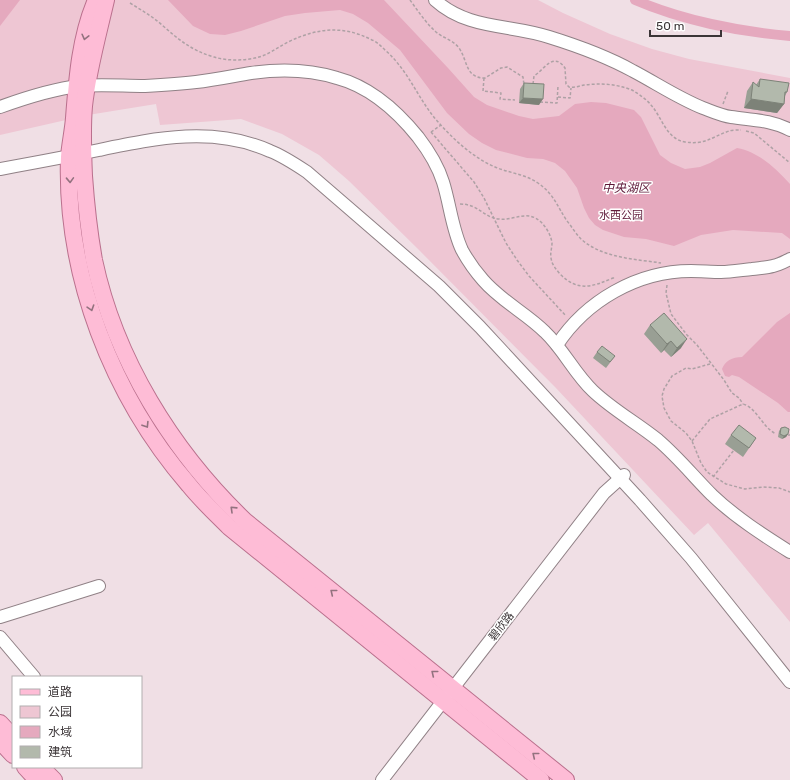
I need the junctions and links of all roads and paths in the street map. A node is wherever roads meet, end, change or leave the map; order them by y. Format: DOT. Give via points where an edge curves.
graph roads {
  1 [pos="96,0"];
  2 [pos="106,0"];
  3 [pos="410,0"];
  4 [pos="435,0"];
  5 [pos="484,78"];
  6 [pos="82,86"];
  7 [pos="558,86"];
  8 [pos="524,87"];
  9 [pos="533,88"];
  10 [pos="571,88"];
  11 [pos="728,91"];
  12 [pos="558,97"];
  13 [pos="515,100"];
  14 [pos="540,102"];
  15 [pos="0,107"];
  16 [pos="723,115"];
  17 [pos="441,125"];
  18 [pos="790,130"];
  19 [pos="77,152"];
  20 [pos="0,164"];
  21 [pos="790,164"];
  22 [pos="0,169"];
  23 [pos="449,208"];
  24 [pos="494,218"];
  25 [pos="790,259"];
  26 [pos="670,272"];
  27 [pos="631,282"];
  28 [pos="676,321"];
  29 [pos="574,324"];
  30 [pos="673,324"];
  31 [pos="557,345"];
  32 [pos="710,364"];
  33 [pos="743,404"];
  34 [pos="776,434"];
  35 [pos="692,441"];
  36 [pos="734,450"];
  37 [pos="714,477"];
  38 [pos="624,479"];
  39 [pos="706,488"];
  40 [pos="790,492"];
  41 [pos="790,552"];
  42 [pos="99,586"];
  43 [pos="0,617"];
  44 [pos="0,637"];
  45 [pos="788,674"];
  46 [pos="33,676"];
  47 [pos="456,691"];
  48 [pos="446,704"];
  49 [pos="0,723"];
  50 [pos="12,736"];
  51 [pos="0,741"];
  52 [pos="12,754"];
  53 [pos="26,768"];
  54 [pos="43,768"];
  55 [pos="37,780"];
  56 [pos="54,780"];
  57 [pos="382,780"];
  58 [pos="393,780"];
  59 [pos="541,780"];
  60 [pos="566,780"];
  1 -- 6 [label="main road, one-way" via="85,38"];
  2 -- 6 [label="main road" via="91,62"];
  3 -- 5 [label="path" via="436,32 459,48 472,75"];
  4 -- 16 [label="street" via="456,14 473,21 534,32 600,55 676,96"];
  5 -- 8 [label="path" via="500,68 507,67 523,76"];
  5 -- 13 [label="path" via="483,91 501,92 500,99"];
  6 -- 15 [label="street" via="40,93"];
  6 -- 19 [label="main road"];
  6 -- 23 [label="street" via="146,86 281,72 310,72 338,78 362,88 385,102 401,117 431,156 442,180"];
  7 -- 12 [label="path"];
  9 -- 10 [label="path" via="534,76 551,61 559,62 566,68 566,84"];
  10 -- 12 [label="path" via="570,98"];
  10 -- 21 [label="path" via="585,85 618,86 633,91 652,106 665,128 683,142 696,143 730,131 744,130 754,133"];
  11 -- 16 [label="path" via="723,103"];
  12 -- 14 [label="path" via="557,103"];
  16 -- 18 [label="street" via="774,123"];
  17 -- 24 [label="path" via="431,132 474,182"];
  19 -- 20 [label="street"];
  19 -- 22 [label="street"];
  19 -- 38 [label="street" via="163,138 196,136 252,144 290,161 326,187 439,286"];
  47 -- 19 [label="main road, one-way" via="245,520 208,482 171,433 140,383 110,315 95,262"];
  19 -- 48 [label="main road, one-way" via="71,211 83,282 114,368 136,411 155,440 189,486 229,527"];
  23 -- 24 [label="path" via="455,204 464,204 478,208"];
  23 -- 31 [label="street" via="462,250 484,282 532,320"];
  24 -- 27 [label="path" via="499,220 522,215 539,220 550,234 551,260 556,269 577,286 596,285 613,278"];
  24 -- 29 [label="path" via="506,243 529,276"];
  25 -- 26 [label="street" via="773,266 722,272"];
  26 -- 27 [label="street"];
  26 -- 28 [label="path" via="666,293 671,314"];
  27 -- 29 [label="street" via="589,309"];
  28 -- 30 [label="path"];
  28 -- 32 [label="path"];
  29 -- 31 [label="street"];
  31 -- 39 [label="street" via="594,393 659,441"];
  32 -- 33 [label="path"];
  32 -- 35 [label="path" via="678,372 672,376 662,396 671,421"];
  33 -- 34 [label="path" via="748,405 765,426"];
  33 -- 35 [label="path" via="710,419"];
  35 -- 37 [label="path" via="701,463"];
  36 -- 37 [label="path"];
  37 -- 39 [label="path"];
  37 -- 40 [label="path" via="736,488 772,487"];
  38 -- 45 [label="street"];
  38 -- 47 [label="street, 碧欣路"];
  39 -- 41 [label="street" via="750,525"];
  42 -- 43 [label="street"];
  44 -- 46 [label="street"];
  47 -- 48 [label="street, 碧欣路"];
  60 -- 47 [label="main road, one-way"];
  48 -- 57 [label="street, 碧欣路"];
  48 -- 58 [label="street, 碧欣路"];
  48 -- 59 [label="main road"];
  49 -- 50 [label="main road"];
  51 -- 52 [label="main road"];
  53 -- 55 [label="main road"];
  54 -- 56 [label="main road"];
}
